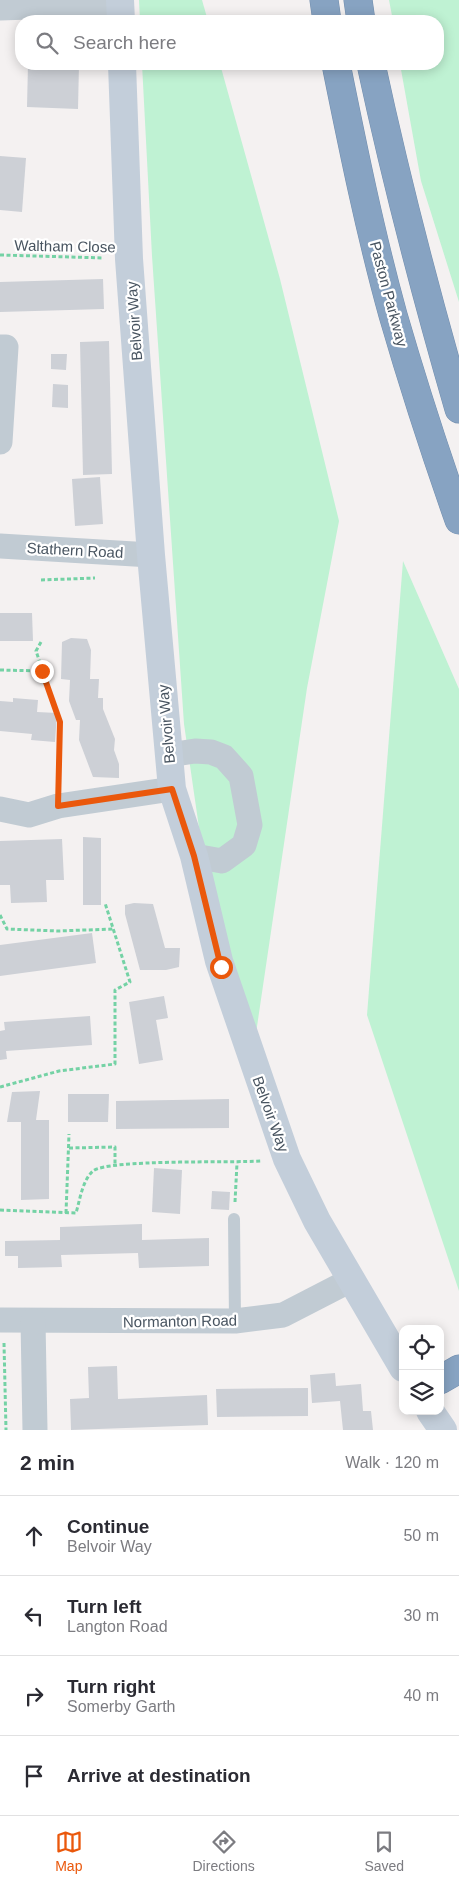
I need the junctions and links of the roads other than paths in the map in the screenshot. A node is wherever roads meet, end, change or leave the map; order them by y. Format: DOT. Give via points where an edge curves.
graph roads {
  1 [pos="324,0"];
  2 [pos="358,0"];
  3 [pos="0,8"];
  4 [pos="121,8"];
  5 [pos="326,15"];
  6 [pos="360,15"];
  7 [pos="122,70"];
  8 [pos="337,70"];
  9 [pos="371,70"];
  10 [pos="0,347"];
  11 [pos="459,409"];
  12 [pos="0,442"];
  13 [pos="459,520"];
  14 [pos="0,546"];
  15 [pos="151,555"];
  16 [pos="169,755"];
  17 [pos="172,789"];
  18 [pos="0,809"];
  19 [pos="194,856"];
  20 [pos="234,1219"];
  21 [pos="351,1280"];
  22 [pos="2,1320"];
  23 [pos="33,1321"];
  24 [pos="235,1322"];
  25 [pos="399,1361"];
  26 [pos="459,1368"];
  27 [pos="444,1377"];
  28 [pos="433,1415"];
  29 [pos="35,1430"];
  30 [pos="442,1430"];
  1 -- 5 [label="highway"];
  2 -- 6 [label="highway"];
  3 -- 4 [label="street"];
  7 -- 15 [label="street, Belvoir Way" via="129,259"];
  8 -- 13 [label="highway, Paston Parkway" via="393,314"];
  9 -- 11 [label="highway" via="424,285"];
  10 -- 12 [label="street" via="6,347"];
  14 -- 15 [label="street, Stathern Road"];
  15 -- 16 [label="street, Belvoir Way"];
  16 -- 17 [label="street, Belvoir Way"];
  16 -- 19 [label="street" via="210,752 224,757 241,776 250,825 244,844 222,861"];
  17 -- 18 [label="street" via="58,806 29,816"];
  17 -- 19 [label="street, Belvoir Way"];
  19 -- 21 [label="street, Belvoir Way" via="219,960 287,1159"];
  20 -- 24 [label="lane"];
  21 -- 24 [label="street, Normanton Road" via="284,1315"];
  21 -- 25 [label="street, Belvoir Way"];
  22 -- 23 [label="street, Normanton Road"];
  23 -- 24 [label="street, Normanton Road"];
  23 -- 29 [label="street"];
  26 -- 27 [label="highway"];
  28 -- 30 [label="street"];
}
